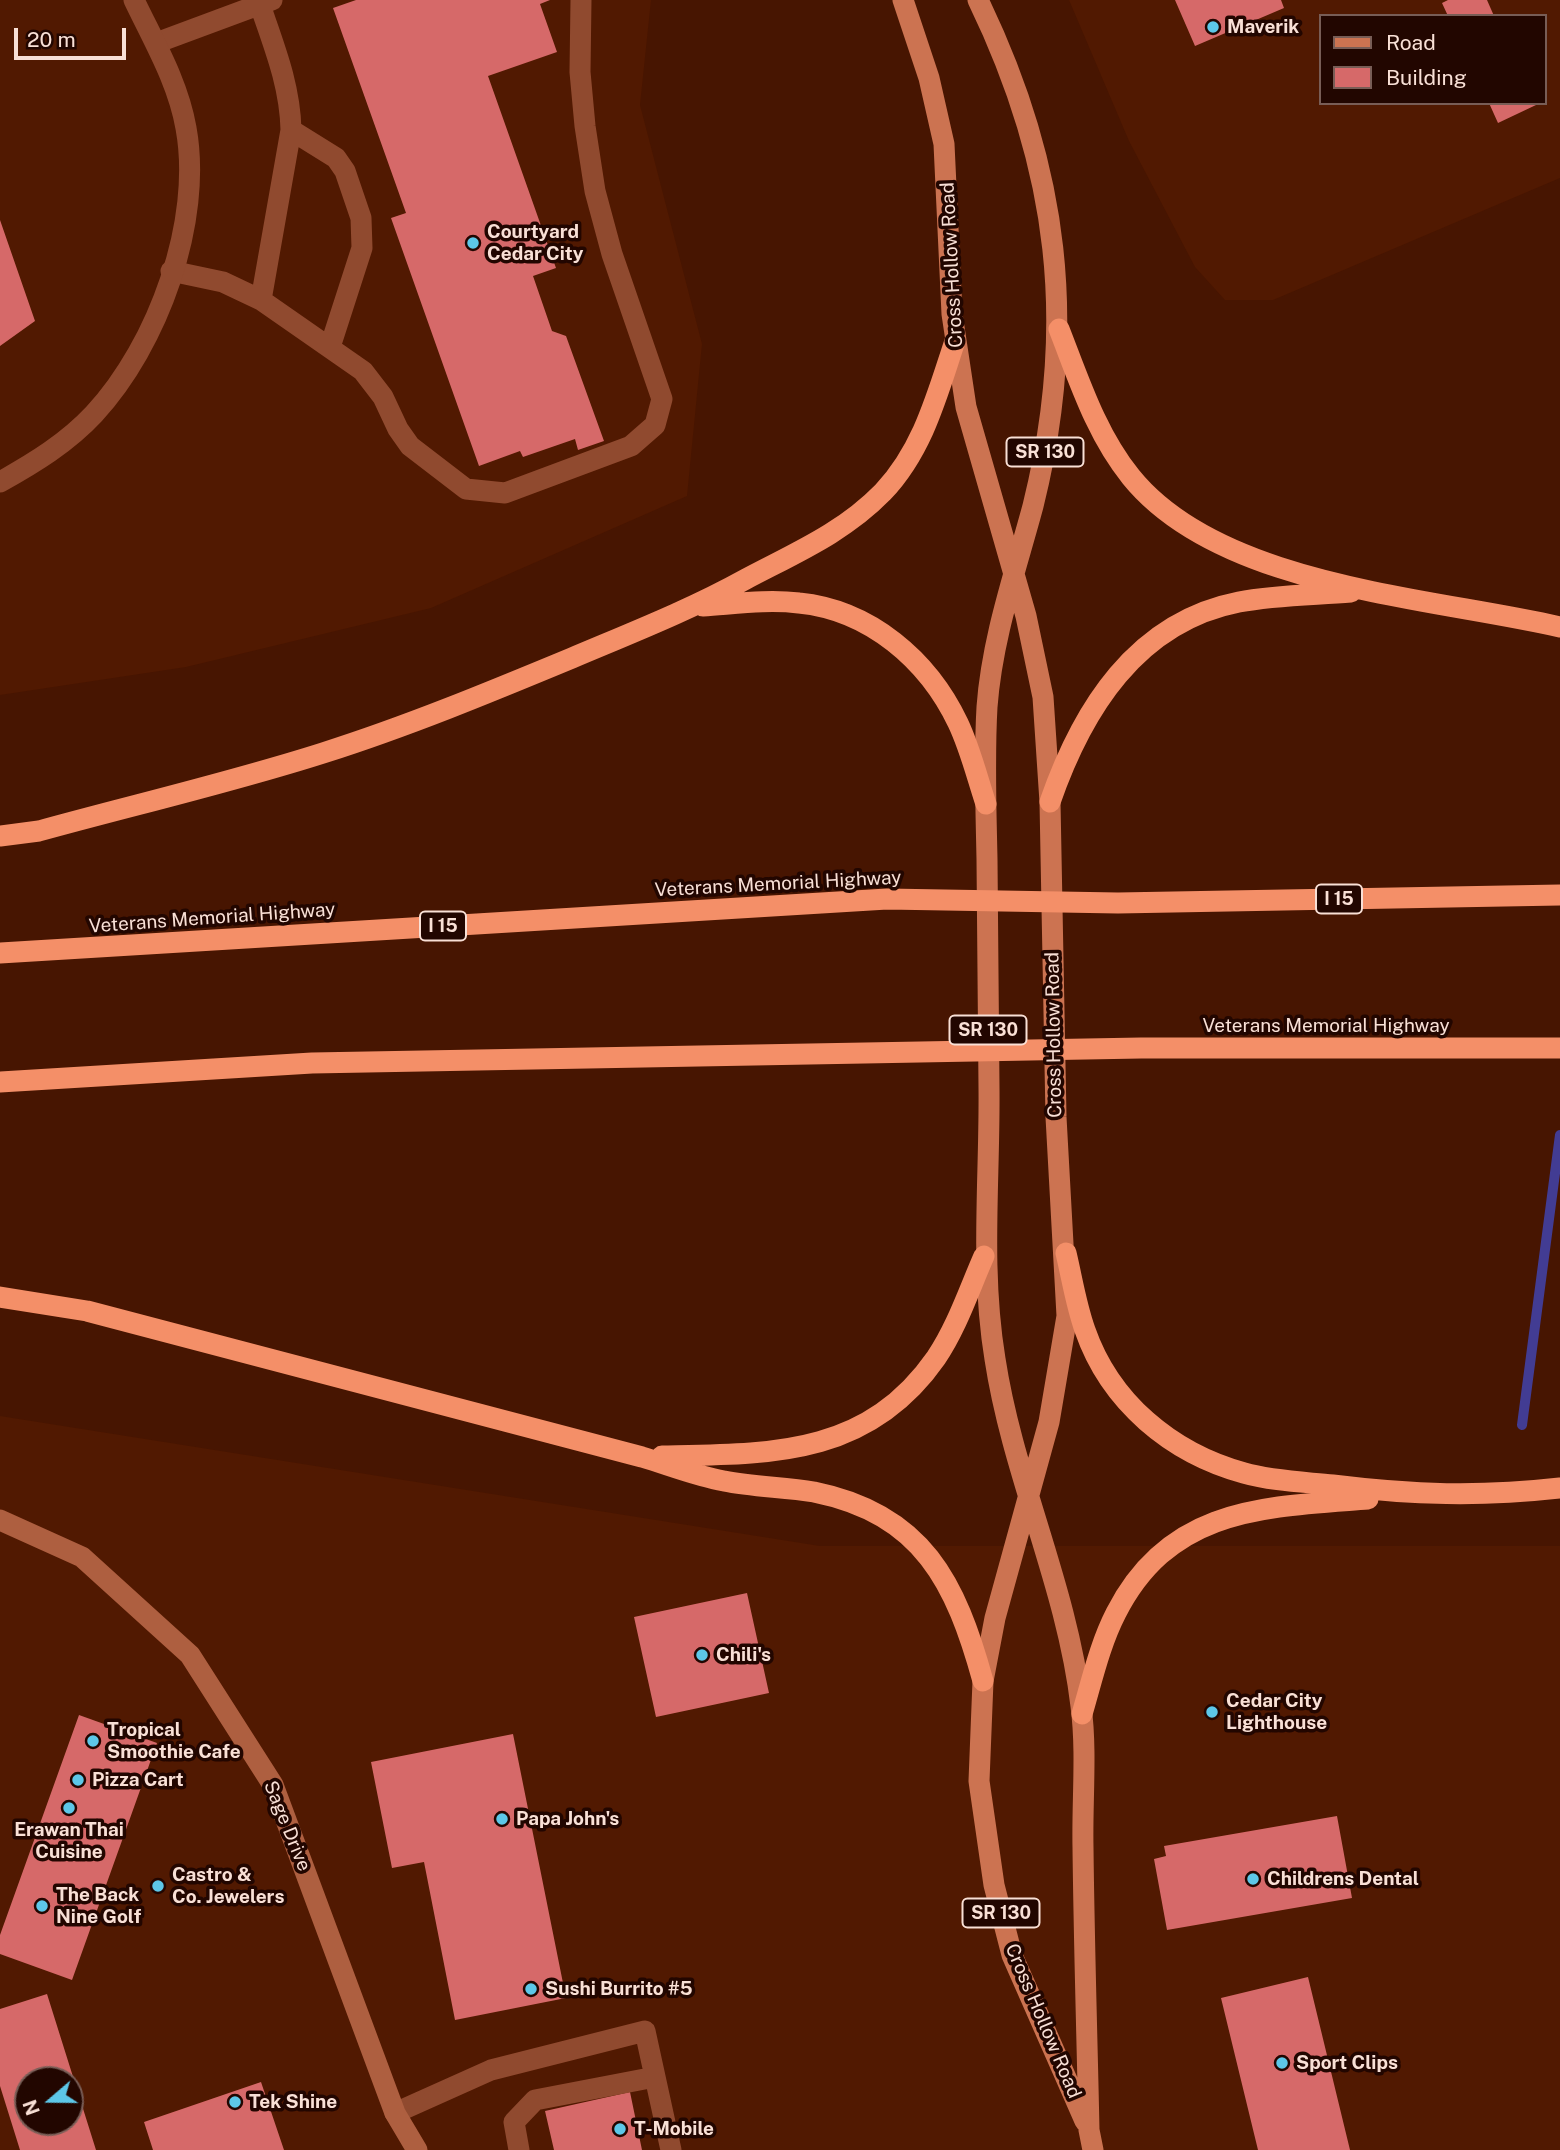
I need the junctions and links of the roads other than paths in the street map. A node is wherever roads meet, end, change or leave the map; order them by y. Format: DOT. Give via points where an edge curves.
graph roads {
  1 [pos="134,0"];
  2 [pos="581,0"];
  3 [pos="903,0"];
  4 [pos="978,0"];
  5 [pos="267,2"];
  6 [pos="156,43"];
  7 [pos="291,130"];
  8 [pos="171,271"];
  9 [pos="261,300"];
  10 [pos="1059,329"];
  11 [pos="955,341"];
  12 [pos="330,348"];
  13 [pos="0,482"];
  14 [pos="1014,571"];
  15 [pos="1363,591"];
  16 [pos="694,607"];
  17 [pos="1560,627"];
  18 [pos="1050,802"];
  19 [pos="986,804"];
  20 [pos="0,836"];
  21 [pos="1560,895"];
  22 [pos="0,954"];
  23 [pos="1560,1048"];
  24 [pos="0,1082"];
  25 [pos="1066,1253"];
  26 [pos="984,1256"];
  27 [pos="0,1297"];
  28 [pos="642,1457"];
  29 [pos="1560,1488"];
  30 [pos="1415,1495"];
  31 [pos="1029,1499"];
  32 [pos="0,1520"];
  33 [pos="983,1681"];
  34 [pos="1083,1714"];
  35 [pos="655,2077"];
  36 [pos="394,2113"];
  37 [pos="1091,2140"];
  38 [pos="417,2150"];
  39 [pos="519,2150"];
  40 [pos="671,2150"];
  1 -- 6 [label="street"];
  2 -- 12 [label="street" via="580,72 593,178 611,254 662,399 655,425 621,452 505,493 466,489 410,446 374,383"];
  3 -- 11 [label="main road, Cross Hollow Road" via="929,78 944,144"];
  4 -- 10 [label="main road, Cross Hollow Road" via="1005,61 1044,180 1054,238"];
  5 -- 6 [label="street"];
  5 -- 7 [label="street" via="285,79"];
  6 -- 8 [label="street" via="172,76 187,129 189,188"];
  7 -- 9 [label="street"];
  7 -- 12 [label="street" via="336,158 361,218 362,248"];
  8 -- 9 [label="street" via="223,282"];
  8 -- 13 [label="street" via="164,300 137,359 94,414 46,456"];
  9 -- 12 [label="street"];
  10 -- 14 [label="main road, Cross Hollow Road / SR 130" via="1045,451"];
  10 -- 15 [label="highway" via="1106,440 1132,478 1164,509 1226,546"];
  11 -- 14 [label="main road, Cross Hollow Road" via="973,438"];
  11 -- 16 [label="highway" via="927,426 904,467 882,493 832,535"];
  14 -- 18 [label="main road, Cross Hollow Road" via="1043,696"];
  14 -- 19 [label="main road, Cross Hollow Road / SR 130" via="990,680"];
  15 -- 17 [label="highway"];
  15 -- 18 [label="highway" via="1239,602 1166,631 1110,681 1080,730"];
  16 -- 19 [label="highway" via="799,603 840,613 890,639 939,690 959,725"];
  16 -- 20 [label="highway" via="472,699 333,749 39,831"];
  18 -- 25 [label="main road, Cross Hollow Road" via="1056,1117"];
  19 -- 26 [label="main road, Cross Hollow Road / SR 130" via="989,1110"];
  21 -- 22 [label="highway, Veterans Memorial Highway / I 15" via="1118,903 887,899"];
  23 -- 24 [label="highway, Veterans Memorial Highway" via="1141,1048 312,1062"];
  25 -- 30 [label="highway" via="1085,1331 1106,1374 1136,1413 1172,1441 1206,1460 1246,1474"];
  25 -- 31 [label="main road, Cross Hollow Road / SR 130" via="1067,1316 1060,1372"];
  26 -- 28 [label="highway" via="935,1359 896,1401 861,1426 823,1443 780,1452"];
  26 -- 31 [label="main road, Cross Hollow Road / SR 130" via="999,1387"];
  27 -- 28 [label="highway" via="87,1311"];
  28 -- 33 [label="highway" via="724,1481 817,1493 894,1525 928,1555 954,1593"];
  29 -- 30 [label="highway"];
  30 -- 34 [label="highway" via="1252,1510 1207,1524 1165,1549 1135,1581 1115,1614"];
  31 -- 33 [label="main road, Cross Hollow Road / SR 130" via="1000,1595"];
  31 -- 34 [label="main road, Cross Hollow Road / SR 130" via="1068,1626"];
  32 -- 36 [label="main road, Sage Drive" via="82,1557 190,1655 273,1785"];
  33 -- 37 [label="main road, Cross Hollow Road / SR 130" via="979,1781 994,1885 1012,1955"];
  34 -- 37 [label="main road, Cross Hollow Road / SR 130"];
  35 -- 36 [label="street" via="645,2031 491,2070"];
  35 -- 39 [label="street" via="535,2100 514,2122"];
  35 -- 40 [label="street"];
  36 -- 38 [label="main road, Sage Drive"];
}
